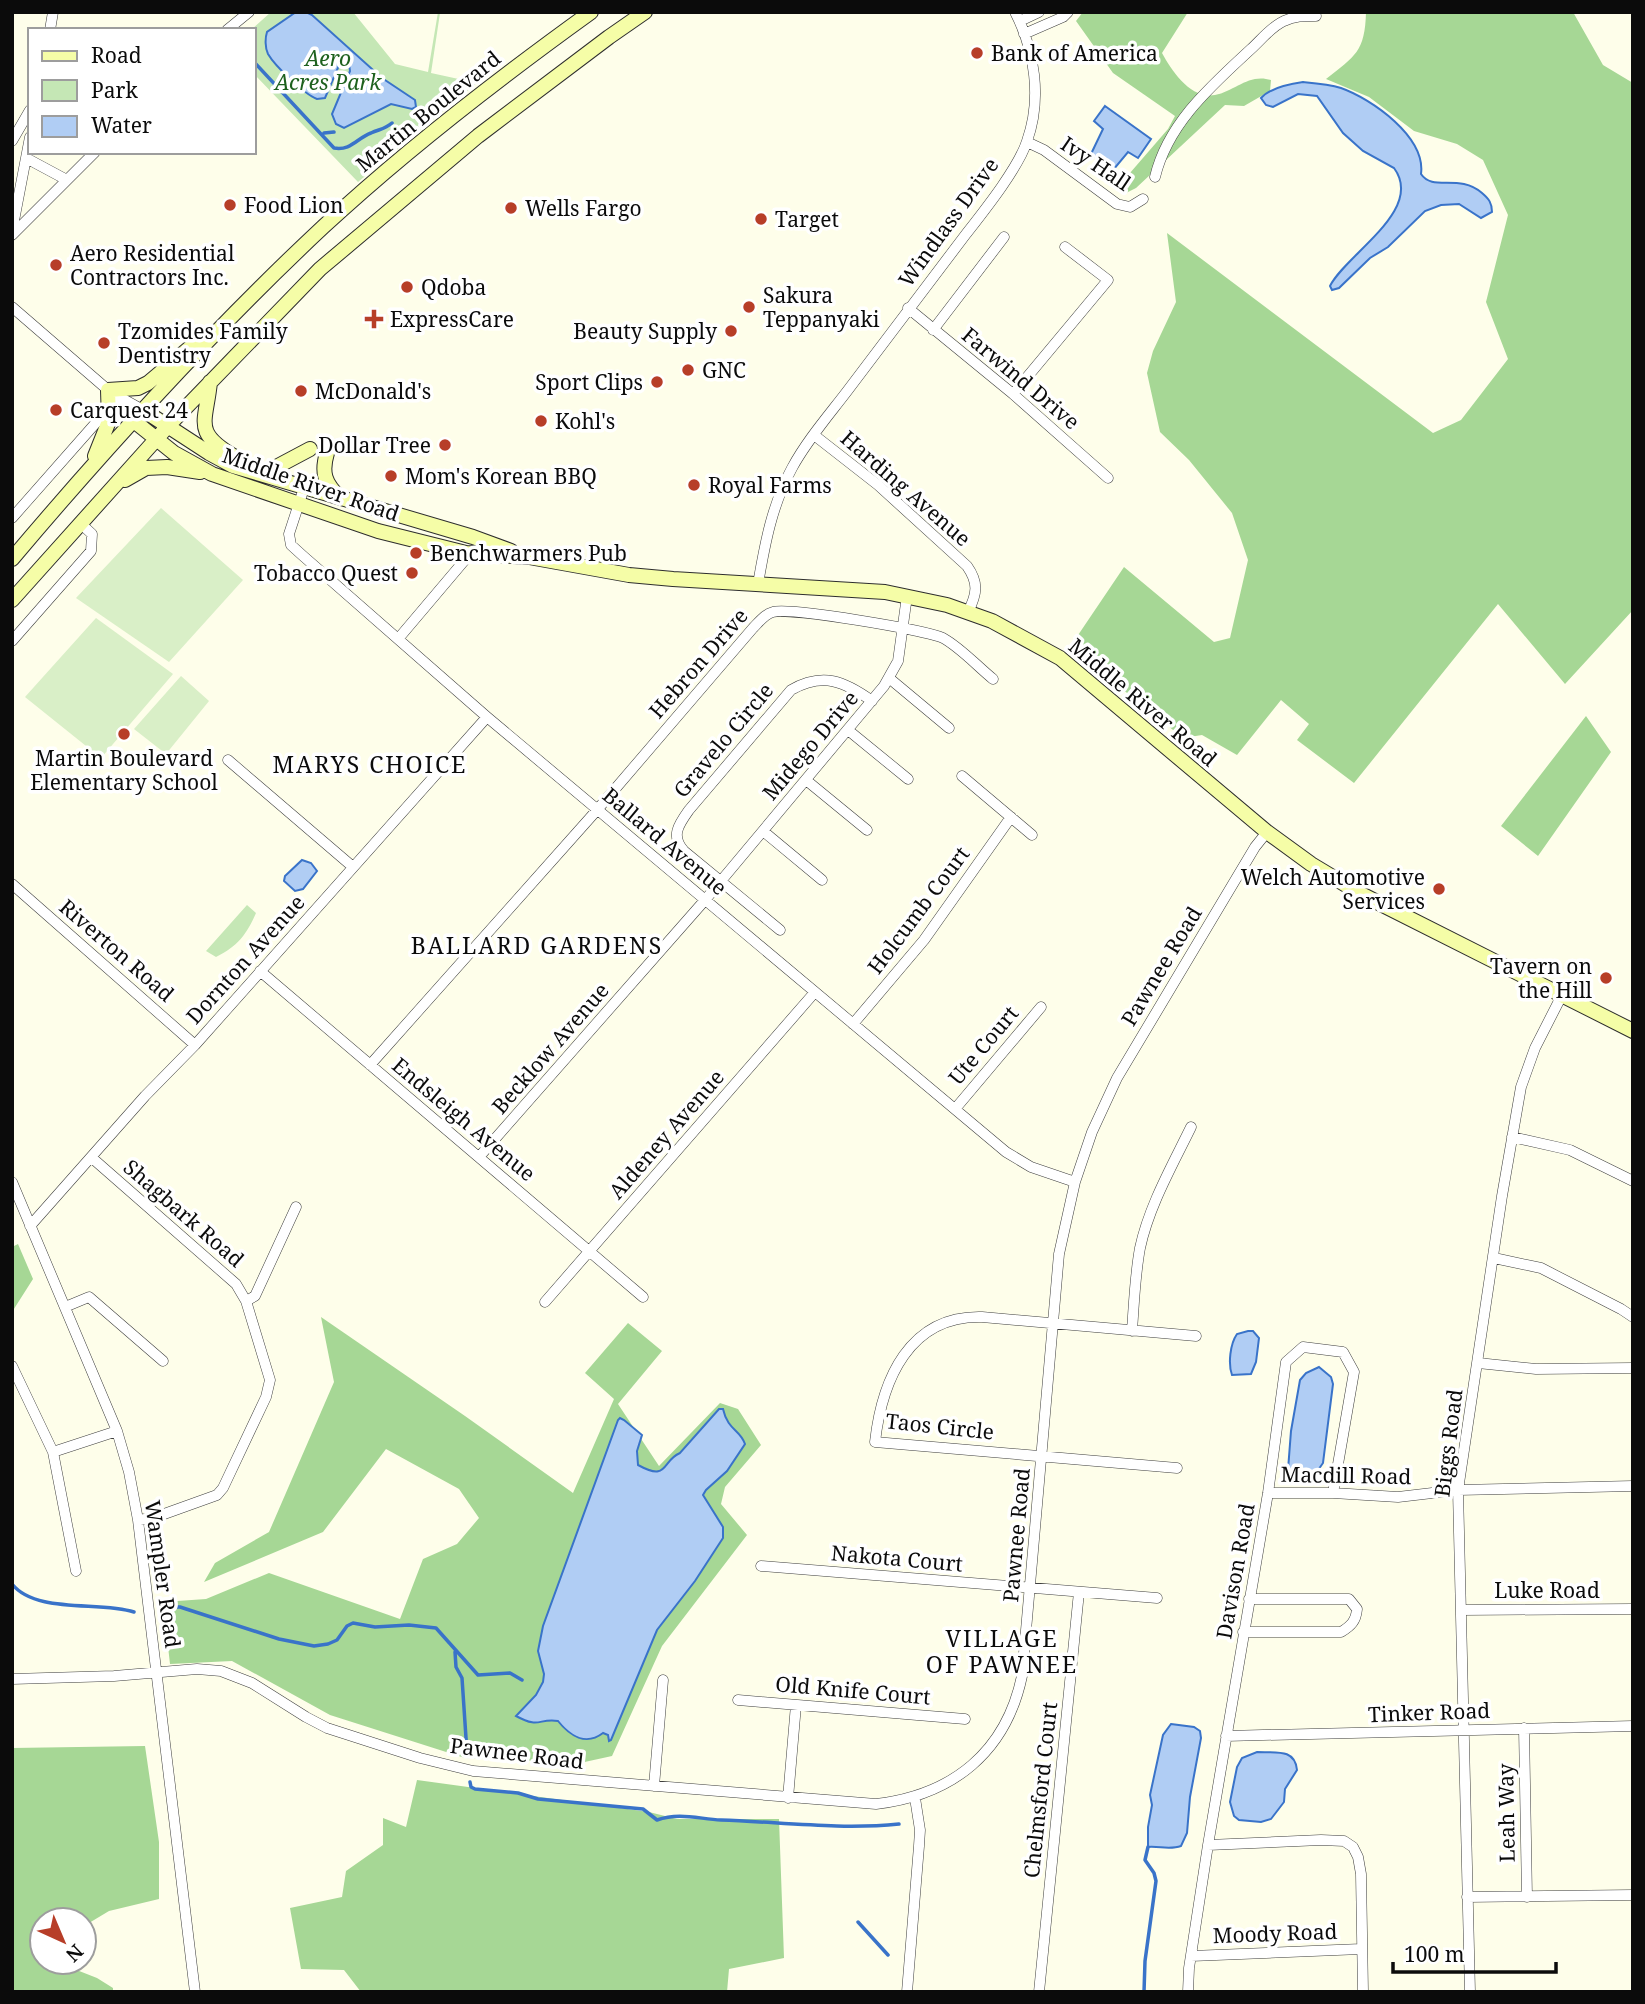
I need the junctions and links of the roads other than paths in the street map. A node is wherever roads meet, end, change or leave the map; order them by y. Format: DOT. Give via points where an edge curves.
graph roads {
  1 [pos="249,12"];
  2 [pos="591,12"];
  3 [pos="645,12"];
  4 [pos="1039,12"];
  5 [pos="1068,12"];
  6 [pos="1316,16"];
  7 [pos="1018,17"];
  8 [pos="229,28"];
  9 [pos="1024,34"];
  10 [pos="28,113"];
  11 [pos="12,141"];
  12 [pos="1027,142"];
  13 [pos="28,148"];
  14 [pos="93,154"];
  15 [pos="26,158"];
  16 [pos="1156,177"];
  17 [pos="68,180"];
  18 [pos="1143,199"];
  19 [pos="12,233"];
  20 [pos="1004,237"];
  21 [pos="1065,247"];
  22 [pos="263,285"];
  23 [pos="12,307"];
  24 [pos="908,308"];
  25 [pos="933,330"];
  26 [pos="210,382"];
  27 [pos="108,390"];
  28 [pos="1013,394"];
  29 [pos="109,408"];
  30 [pos="138,415"];
  31 [pos="168,426"];
  32 [pos="814,435"];
  33 [pos="157,439"];
  34 [pos="310,449"];
  35 [pos="327,453"];
  36 [pos="91,466"];
  37 [pos="212,474"];
  38 [pos="263,474"];
  39 [pos="1108,478"];
  40 [pos="112,487"];
  41 [pos="304,488"];
  42 [pos="340,498"];
  43 [pos="298,505"];
  44 [pos="12,518"];
  45 [pos="80,523"];
  46 [pos="466,553"];
  47 [pos="529,557"];
  48 [pos="12,559"];
  49 [pos="758,584"];
  50 [pos="907,596"];
  51 [pos="12,600"];
  52 [pos="968,611"];
  53 [pos="903,628"];
  54 [pos="398,639"];
  55 [pos="12,641"];
  56 [pos="889,678"];
  57 [pos="993,679"];
  58 [pos="872,701"];
  59 [pos="487,717"];
  60 [pos="948,728"];
  61 [pos="848,730"];
  62 [pos="228,760"];
  63 [pos="962,776"];
  64 [pos="908,779"];
  65 [pos="806,780"];
  66 [pos="597,810"];
  67 [pos="1011,817"];
  68 [pos="867,830"];
  69 [pos="763,831"];
  70 [pos="1267,832"];
  71 [pos="1032,835"];
  72 [pos="353,867"];
  73 [pos="822,880"];
  74 [pos="721,881"];
  75 [pos="12,884"];
  76 [pos="705,900"];
  77 [pos="780,930"];
  78 [pos="260,971"];
  79 [pos="815,992"];
  80 [pos="1562,995"];
  81 [pos="1041,1007"];
  82 [pos="853,1024"];
  83 [pos="1633,1031"];
  84 [pos="195,1045"];
  85 [pos="370,1065"];
  86 [pos="955,1109"];
  87 [pos="1191,1127"];
  88 [pos="1513,1137"];
  89 [pos="91,1157"];
  90 [pos="479,1157"];
  91 [pos="1633,1181"];
  92 [pos="12,1182"];
  93 [pos="1074,1182"];
  94 [pos="296,1207"];
  95 [pos="30,1226"];
  96 [pos="589,1251"];
  97 [pos="1494,1258"];
  98 [pos="643,1297"];
  99 [pos="246,1301"];
  100 [pos="545,1302"];
  101 [pos="65,1307"];
  102 [pos="1633,1317"];
  103 [pos="1053,1323"];
  104 [pos="1132,1331"];
  105 [pos="1196,1336"];
  106 [pos="163,1361"];
  107 [pos="1478,1363"];
  108 [pos="12,1366"];
  109 [pos="1633,1368"];
  110 [pos="117,1432"];
  111 [pos="53,1452"];
  112 [pos="1042,1456"];
  113 [pos="1177,1468"];
  114 [pos="1633,1486"];
  115 [pos="1458,1490"];
  116 [pos="1268,1493"];
  117 [pos="1333,1493"];
  118 [pos="138,1520"];
  119 [pos="761,1566"];
  120 [pos="76,1570"];
  121 [pos="1031,1588"];
  122 [pos="1079,1592"];
  123 [pos="1157,1598"];
  124 [pos="1249,1598"];
  125 [pos="1633,1609"];
  126 [pos="1461,1610"];
  127 [pos="1243,1632"];
  128 [pos="157,1673"];
  129 [pos="12,1679"];
  130 [pos="663,1680"];
  131 [pos="738,1700"];
  132 [pos="796,1705"];
  133 [pos="965,1719"];
  134 [pos="1633,1726"];
  135 [pos="1524,1728"];
  136 [pos="1464,1731"];
  137 [pos="1226,1736"];
  138 [pos="654,1786"];
  139 [pos="788,1798"];
  140 [pos="915,1798"];
  141 [pos="1208,1845"];
  142 [pos="1633,1895"];
  143 [pos="1467,1897"];
  144 [pos="1527,1897"];
  145 [pos="1362,1949"];
  146 [pos="1191,1956"];
  147 [pos="195,1992"];
  148 [pos="907,1992"];
  149 [pos="1039,1992"];
  150 [pos="1188,1992"];
  151 [pos="1363,1992"];
  152 [pos="1470,1992"];
  1 -- 8 [label="street"];
  2 -- 22 [label="street, Martin Boulevard" via="446,121"];
  3 -- 26 [label="street" via="400,200 320,269"];
  4 -- 7 [label="street"];
  5 -- 9 [label="street"];
  6 -- 16 [label="street" via="1281,22 1224,74 1173,132"];
  7 -- 9 [label="street, Windlass Drive"];
  9 -- 12 [label="street, Windlass Drive" via="1034,70"];
  10 -- 11 [label="street"];
  12 -- 18 [label="street, Ivy Hall" via="1117,204 1130,206"];
  12 -- 24 [label="street, Windlass Drive" via="984,211"];
  13 -- 15 [label="street"];
  14 -- 17 [label="street"];
  15 -- 17 [label="street"];
  15 -- 19 [label="street"];
  17 -- 19 [label="street"];
  20 -- 25 [label="street"];
  21 -- 28 [label="street" via="1108,280"];
  22 -- 27 [label="street" via="148,383"];
  22 -- 30 [label="street, Martin Boulevard"];
  23 -- 27 [label="street, Middle River Road"];
  24 -- 25 [label="street, Farwind Drive"];
  24 -- 32 [label="street, Windlass Drive"];
  25 -- 28 [label="street, Farwind Drive"];
  26 -- 31 [label="street"];
  26 -- 38 [label="street" via="205,430 218,447"];
  27 -- 29 [label="street"];
  27 -- 30 [label="street, Middle River Road"];
  28 -- 39 [label="street, Farwind Drive"];
  29 -- 36 [label="street" via="106,433"];
  29 -- 44 [label="street"];
  30 -- 31 [label="street, Middle River Road"];
  30 -- 33 [label="street, Middle River Road"];
  30 -- 36 [label="street, Martin Boulevard"];
  31 -- 33 [label="street"];
  31 -- 38 [label="street, Middle River Road" via="233,466"];
  32 -- 49 [label="street, Windlass Drive" via="775,505"];
  32 -- 52 [label="street, Harding Avenue" via="878,485 967,566 977,590"];
  33 -- 37 [label="street, Middle River Road"];
  33 -- 40 [label="street"];
  34 -- 38 [label="street"];
  35 -- 42 [label="street" via="323,475"];
  36 -- 48 [label="street, Martin Boulevard"];
  37 -- 40 [label="street" via="146,468"];
  37 -- 43 [label="street, Middle River Road"];
  38 -- 41 [label="street, Middle River Road"];
  40 -- 45 [label="street"];
  41 -- 42 [label="street, Middle River Road"];
  41 -- 43 [label="street, Ballard Avenue"];
  42 -- 47 [label="street, Middle River Road"];
  43 -- 46 [label="street, Middle River Road"];
  43 -- 54 [label="street, Ballard Avenue" via="289,534 291,545"];
  45 -- 51 [label="street"];
  45 -- 55 [label="street" via="92,534 91,551"];
  46 -- 47 [label="street, Middle River Road"];
  46 -- 54 [label="street"];
  47 -- 49 [label="street, Middle River Road" via="629,575"];
  49 -- 50 [label="street, Middle River Road"];
  50 -- 52 [label="street, Middle River Road"];
  50 -- 53 [label="street, Midego Drive"];
  52 -- 70 [label="street, Middle River Road" via="1060,658"];
  53 -- 56 [label="street, Midego Drive" via="898,661"];
  53 -- 57 [label="street, Hebron Drive" via="943,638"];
  53 -- 66 [label="street, Hebron Drive" via="802,612 767,614"];
  54 -- 59 [label="street, Ballard Avenue"];
  56 -- 58 [label="street, Midego Drive"];
  56 -- 60 [label="street"];
  58 -- 61 [label="street, Midego Drive"];
  58 -- 74 [label="street, Gravelo Circle" via="843,684 805,682 791,690 717,776 678,825 676,834 684,851"];
  59 -- 66 [label="street, Ballard Avenue"];
  59 -- 72 [label="street, Dornton Avenue"];
  61 -- 64 [label="street"];
  61 -- 65 [label="street, Midego Drive"];
  62 -- 72 [label="street"];
  63 -- 67 [label="street"];
  65 -- 68 [label="street"];
  65 -- 69 [label="street, Midego Drive"];
  66 -- 76 [label="street, Ballard Avenue"];
  66 -- 85 [label="street, Hebron Drive"];
  67 -- 71 [label="street"];
  67 -- 82 [label="street, Holcumb Court" via="924,940"];
  69 -- 73 [label="street"];
  69 -- 74 [label="street, Midego Drive"];
  70 -- 80 [label="street, Middle River Road" via="1354,890"];
  70 -- 93 [label="street, Pawnee Road" via="1117,1078"];
  72 -- 78 [label="street, Dornton Avenue"];
  74 -- 76 [label="street, Midego Drive"];
  74 -- 77 [label="street"];
  75 -- 84 [label="street, Riverton Road"];
  76 -- 79 [label="street, Ballard Avenue"];
  76 -- 90 [label="street, Becklow Avenue"];
  78 -- 84 [label="street, Dornton Avenue"];
  78 -- 85 [label="street, Endsleigh Avenue"];
  79 -- 82 [label="street, Ballard Avenue"];
  79 -- 96 [label="street, Aldeney Avenue"];
  80 -- 83 [label="street, Middle River Road"];
  80 -- 88 [label="street, Biggs Road" via="1528,1065"];
  81 -- 86 [label="street, Ute Court"];
  82 -- 86 [label="street, Ballard Avenue"];
  84 -- 89 [label="street, Dornton Avenue"];
  85 -- 90 [label="street, Endsleigh Avenue"];
  86 -- 93 [label="street, Ballard Avenue" via="1014,1158"];
  87 -- 104 [label="street" via="1145,1230"];
  88 -- 91 [label="street" via="1570,1150"];
  88 -- 97 [label="street, Biggs Road"];
  89 -- 95 [label="street, Dornton Avenue"];
  89 -- 99 [label="street, Shagbark Road" via="236,1284"];
  90 -- 96 [label="street, Endsleigh Avenue"];
  92 -- 95 [label="street, Wampler Road"];
  93 -- 103 [label="street, Pawnee Road" via="1061,1241"];
  94 -- 99 [label="street" via="255,1296"];
  95 -- 101 [label="street, Wampler Road"];
  96 -- 98 [label="street, Endsleigh Avenue"];
  96 -- 100 [label="street, Aldeney Avenue"];
  97 -- 102 [label="street" via="1541,1268"];
  97 -- 107 [label="street, Biggs Road"];
  99 -- 118 [label="street, Shagbark Road" via="270,1388 223,1488 211,1499"];
  101 -- 106 [label="street" via="89,1297"];
  101 -- 110 [label="street, Wampler Road"];
  103 -- 104 [label="street"];
  103 -- 112 [label="street, Pawnee Road"];
  103 -- 112 [label="street, Taos Circle" via="971,1317 948,1320 928,1330 896,1369 878,1418 875,1442"];
  104 -- 105 [label="street"];
  107 -- 109 [label="street" via="1536,1369"];
  107 -- 115 [label="street, Biggs Road"];
  108 -- 111 [label="street"];
  110 -- 111 [label="street"];
  110 -- 118 [label="street, Wampler Road"];
  111 -- 120 [label="street"];
  112 -- 113 [label="street"];
  112 -- 121 [label="street, Pawnee Road"];
  114 -- 115 [label="street, Macdill Road"];
  115 -- 117 [label="street, Macdill Road" via="1398,1497"];
  115 -- 126 [label="street, Biggs Road"];
  116 -- 117 [label="street, Macdill Road"];
  116 -- 117 [label="street, Davison Road" via="1286,1362 1303,1347 1343,1352 1354,1372"];
  116 -- 124 [label="street, Davison Road"];
  118 -- 128 [label="street, Wampler Road"];
  119 -- 121 [label="street, Nakota Court"];
  121 -- 122 [label="street, Nakota Court"];
  121 -- 140 [label="street, Pawnee Road" via="1022,1676 1006,1726 968,1768"];
  122 -- 123 [label="street, Nakota Court"];
  122 -- 149 [label="street, Chelmsford Court"];
  124 -- 127 [label="street, Davison Road"];
  124 -- 127 [label="street" via="1349,1599 1357,1609 1356,1618 1341,1632"];
  125 -- 126 [label="street, Luke Road"];
  126 -- 136 [label="street, Biggs Road"];
  127 -- 137 [label="street, Davison Road"];
  128 -- 129 [label="street, Pawnee Road"];
  128 -- 138 [label="street, Pawnee Road" via="228,1672 327,1728 458,1769"];
  128 -- 147 [label="street, Wampler Road"];
  130 -- 138 [label="street"];
  131 -- 132 [label="street, Old Knife Court"];
  132 -- 133 [label="street, Old Knife Court"];
  132 -- 139 [label="street"];
  134 -- 135 [label="street, Tinker Road"];
  135 -- 136 [label="street, Tinker Road"];
  135 -- 144 [label="street, Leah Way"];
  136 -- 137 [label="street, Tinker Road"];
  136 -- 143 [label="street, Biggs Road"];
  137 -- 141 [label="street, Davison Road"];
  138 -- 139 [label="street, Pawnee Road"];
  139 -- 140 [label="street, Pawnee Road" via="876,1804"];
  140 -- 148 [label="street" via="919,1838"];
  141 -- 145 [label="street" via="1321,1840 1344,1841 1353,1847 1362,1874"];
  141 -- 146 [label="street, Davison Road"];
  142 -- 144 [label="street"];
  143 -- 144 [label="street"];
  143 -- 152 [label="street, Biggs Road"];
  145 -- 146 [label="street, Moody Road"];
  145 -- 151 [label="street"];
  146 -- 150 [label="street, Davison Road"];
}
